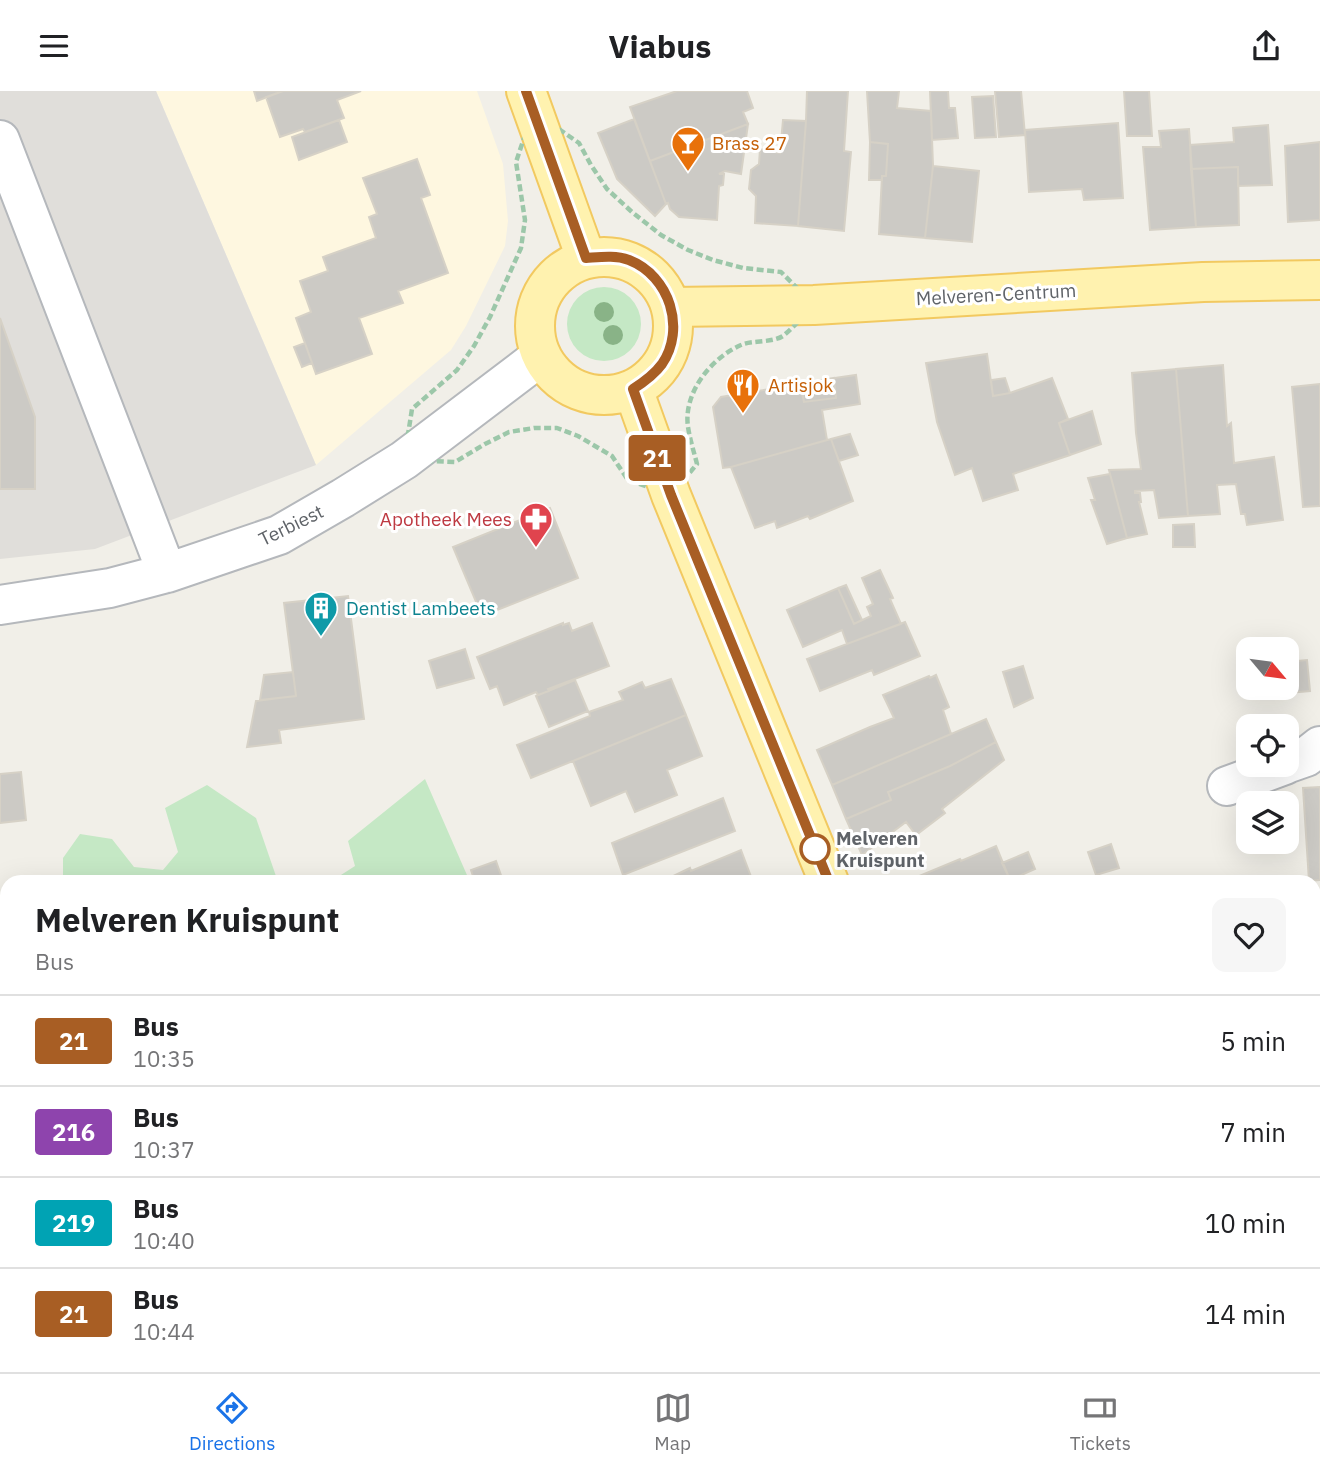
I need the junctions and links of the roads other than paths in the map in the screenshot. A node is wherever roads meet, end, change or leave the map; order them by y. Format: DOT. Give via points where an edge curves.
graph roads {
  1 [pos="529,101"];
  2 [pos="0,140"];
  3 [pos="586,258"];
  4 [pos="1320,280"];
  5 [pos="671,307"];
  6 [pos="541,356"];
  7 [pos="633,389"];
  8 [pos="167,573"];
  9 [pos="0,605"];
  10 [pos="1320,746"];
  11 [pos="1299,760"];
  12 [pos="1251,777"];
  13 [pos="1227,786"];
  14 [pos="826,875"];
  1 -- 3 [label="main road"];
  2 -- 8 [label="street"];
  3 -- 5 [label="main road" via="629,260 663,287"];
  3 -- 6 [label="main road" via="564,268 547,286 537,308 535,332"];
  4 -- 5 [label="main road, Melveren-Centrum" via="1203,282 814,305"];
  5 -- 7 [label="main road" via="671,346 650,378"];
  6 -- 7 [label="main road" via="571,387 613,395"];
  6 -- 8 [label="street, Terbiest" via="404,460 344,498 279,535"];
  7 -- 14 [label="main road" via="671,495"];
  8 -- 9 [label="street, Terbiest" via="110,588"];
  10 -- 11 [label="street"];
  12 -- 13 [label="street"];
}
